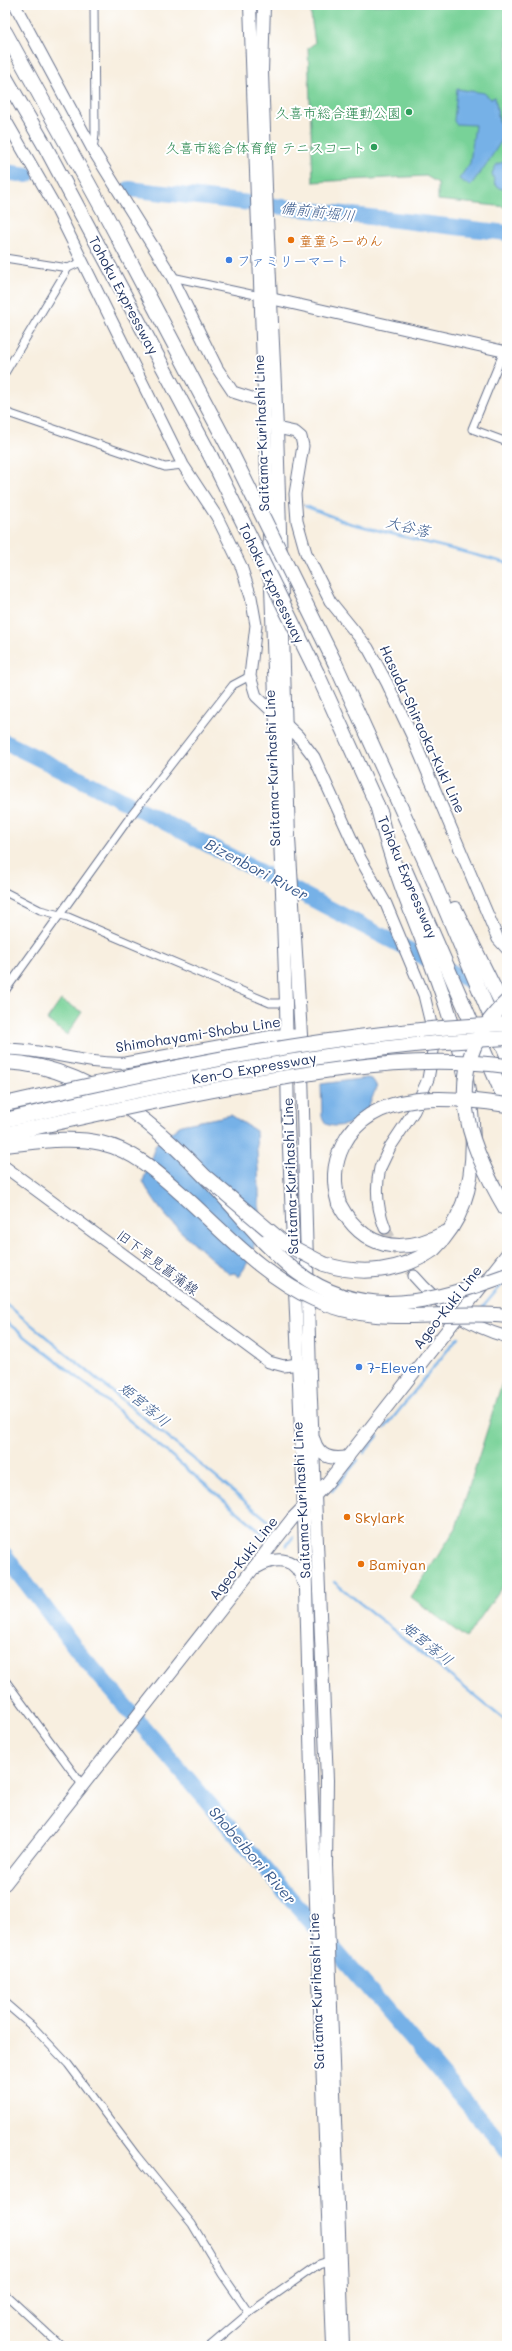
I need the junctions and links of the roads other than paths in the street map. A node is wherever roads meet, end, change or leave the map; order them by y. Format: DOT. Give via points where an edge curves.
graph roads {
  1 [pos="16,5"];
  2 [pos="94,5"];
  3 [pos="250,5"];
  4 [pos="264,5"];
  5 [pos="5,32"];
  6 [pos="5,77"];
  7 [pos="5,118"];
  8 [pos="93,150"];
  9 [pos="261,192"];
  10 [pos="5,258"];
  11 [pos="81,262"];
  12 [pos="68,268"];
  13 [pos="172,277"];
  14 [pos="265,297"];
  15 [pos="506,352"];
  16 [pos="5,372"];
  17 [pos="264,402"];
  18 [pos="5,412"];
  19 [pos="277,428"];
  20 [pos="507,442"];
  21 [pos="183,465"];
  22 [pos="250,676"];
  23 [pos="274,713"];
  24 [pos="285,723"];
  25 [pos="377,805"];
  26 [pos="425,861"];
  27 [pos="5,892"];
  28 [pos="60,914"];
  29 [pos="507,949"];
  30 [pos="5,991"];
  31 [pos="507,1001"];
  32 [pos="286,1004"];
  33 [pos="507,1014"];
  34 [pos="507,1024"];
  35 [pos="287,1034"];
  36 [pos="301,1035"];
  37 [pos="502,1036"];
  38 [pos="5,1049"];
  39 [pos="507,1055"];
  40 [pos="5,1062"];
  41 [pos="507,1066"];
  42 [pos="5,1104"];
  43 [pos="507,1105"];
  44 [pos="5,1120"];
  45 [pos="5,1134"];
  46 [pos="5,1145"];
  47 [pos="5,1167"];
  48 [pos="207,1178"];
  49 [pos="468,1210"];
  50 [pos="507,1211"];
  51 [pos="385,1228"];
  52 [pos="507,1254"];
  53 [pos="507,1275"];
  54 [pos="414,1276"];
  55 [pos="507,1316"];
  56 [pos="458,1317"];
  57 [pos="507,1337"];
  58 [pos="298,1364"];
  59 [pos="313,1435"];
  60 [pos="348,1456"];
  61 [pos="314,1497"];
  62 [pos="303,1508"];
  63 [pos="254,1570"];
  64 [pos="306,1595"];
  65 [pos="5,1680"];
  66 [pos="83,1786"];
  67 [pos="5,1884"];
  68 [pos="5,2003"];
  69 [pos="331,2260"];
  70 [pos="5,2294"];
  71 [pos="249,2313"];
  72 [pos="60,2346"];
  73 [pos="210,2346"];
  74 [pos="333,2346"];
  75 [pos="343,2346"];
  1 -- 8 [label="street"];
  2 -- 8 [label="street"];
  3 -- 9 [label="main road, Saitama-Kurihashi Line"];
  4 -- 9 [label="main road, Saitama-Kurihashi Line"];
  5 -- 26 [label="highway, Tohoku Expressway, bridge" via="116,232 230,448 335,664"];
  6 -- 25 [label="highway, Tohoku Expressway, bridge" via="45,146 211,457 317,673"];
  7 -- 11 [label="street" via="38,174"];
  8 -- 13 [label="street"];
  9 -- 14 [label="main road, Saitama-Kurihashi Line"];
  10 -- 12 [label="street"];
  11 -- 12 [label="street"];
  11 -- 21 [label="street"];
  12 -- 16 [label="street"];
  13 -- 14 [label="street"];
  13 -- 17 [label="street" via="217,368 233,392"];
  14 -- 15 [label="street"];
  14 -- 17 [label="main road, Saitama-Kurihashi Line"];
  14 -- 19 [label="main road, Saitama-Kurihashi Line"];
  15 -- 20 [label="street" via="472,429"];
  17 -- 23 [label="main road, Saitama-Kurihashi Line"];
  18 -- 21 [label="street" via="166,467"];
  19 -- 24 [label="main road, Saitama-Kurihashi Line"];
  19 -- 29 [label="street, Hasuda-Shiraoka-Kuki Line" via="295,432 301,437 303,446 295,494 306,553 330,601 368,648 387,684 412,734 498,939"];
  21 -- 22 [label="street" via="226,534 241,566 251,597 256,637"];
  22 -- 23 [label="street" via="256,696"];
  22 -- 28 [label="street" via="233,685 147,794"];
  23 -- 24 [label="street"];
  23 -- 32 [label="main road, Saitama-Kurihashi Line"];
  24 -- 36 [label="main road, Saitama-Kurihashi Line"];
  24 -- 51 [label="street" via="314,757 360,858 386,904 424,995 433,1032 430,1069 422,1095 380,1168 377,1180 378,1204"];
  25 -- 43 [label="highway, Tohoku Expressway"];
  25 -- 49 [label="highway" via="390,858 464,1047 483,1122 484,1155 481,1178"];
  26 -- 33 [label="highway" via="442,884"];
  26 -- 37 [label="highway, Tohoku Expressway, bridge"];
  27 -- 28 [label="street" via="40,910"];
  28 -- 30 [label="street"];
  28 -- 32 [label="street" via="270,1003"];
  31 -- 50 [label="highway, bridge" via="480,1033 468,1066 464,1108 472,1141 489,1181"];
  32 -- 35 [label="main road, Saitama-Kurihashi Line"];
  34 -- 42 [label="highway, Ken-O Expressway, bridge" via="407,1030 262,1050"];
  35 -- 36 [label="street, Shimohayami-Shobu Line"];
  35 -- 38 [label="street, Shimohayami-Shobu Line" via="125,1063 106,1063"];
  35 -- 58 [label="main road, Saitama-Kurihashi Line"];
  36 -- 59 [label="main road, Saitama-Kurihashi Line"];
  37 -- 39 [label="highway, Tohoku Expressway"];
  37 -- 44 [label="highway, Ken-O Expressway, bridge" via="412,1044 264,1065"];
  40 -- 48 [label="highway, bridge" via="46,1068 91,1085 135,1114"];
  41 -- 45 [label="highway, bridge" via="458,1061 408,1061 313,1073 180,1096"];
  43 -- 49 [label="highway, bridge" via="446,1099 408,1102 378,1112 355,1128 340,1152 334,1178 339,1204 362,1234 387,1245 417,1244 445,1233"];
  46 -- 55 [label="highway, bridge" via="84,1140 130,1154 161,1176 275,1276 299,1292 347,1312 384,1318 470,1314"];
  47 -- 58 [label="street, 旧下早見菖蒲線" via="269,1362 284,1366"];
  48 -- 49 [label="highway, bridge" via="284,1243 324,1264 363,1271 396,1267 424,1256 448,1238 462,1222"];
  48 -- 53 [label="highway, bridge" via="286,1263 312,1282 341,1296 375,1303 409,1303 448,1295"];
  52 -- 56 [label="main road, Ageo-Kuki Line"];
  54 -- 56 [label="street" via="440,1303"];
  56 -- 57 [label="street"];
  56 -- 60 [label="main road, Ageo-Kuki Line"];
  58 -- 62 [label="main road, Saitama-Kurihashi Line"];
  59 -- 60 [label="main road" via="320,1453 326,1457 339,1459"];
  59 -- 61 [label="main road, Saitama-Kurihashi Line"];
  60 -- 61 [label="main road, Ageo-Kuki Line"];
  61 -- 62 [label="main road, Ageo-Kuki Line"];
  61 -- 75 [label="main road, Saitama-Kurihashi Line" via="327,1780 326,1865"];
  62 -- 63 [label="main road, Ageo-Kuki Line"];
  62 -- 64 [label="main road, Saitama-Kurihashi Line"];
  63 -- 64 [label="main road" via="272,1560 289,1562 302,1576"];
  63 -- 66 [label="main road, Ageo-Kuki Line"];
  64 -- 69 [label="main road, Saitama-Kurihashi Line"];
  65 -- 66 [label="street"];
  66 -- 67 [label="main road, Ageo-Kuki Line"];
  68 -- 71 [label="street" via="34,2028 68,2064 192,2224"];
  69 -- 71 [label="street" via="318,2264"];
  69 -- 74 [label="main road, Saitama-Kurihashi Line"];
  70 -- 72 [label="street"];
  71 -- 73 [label="street"];
}
